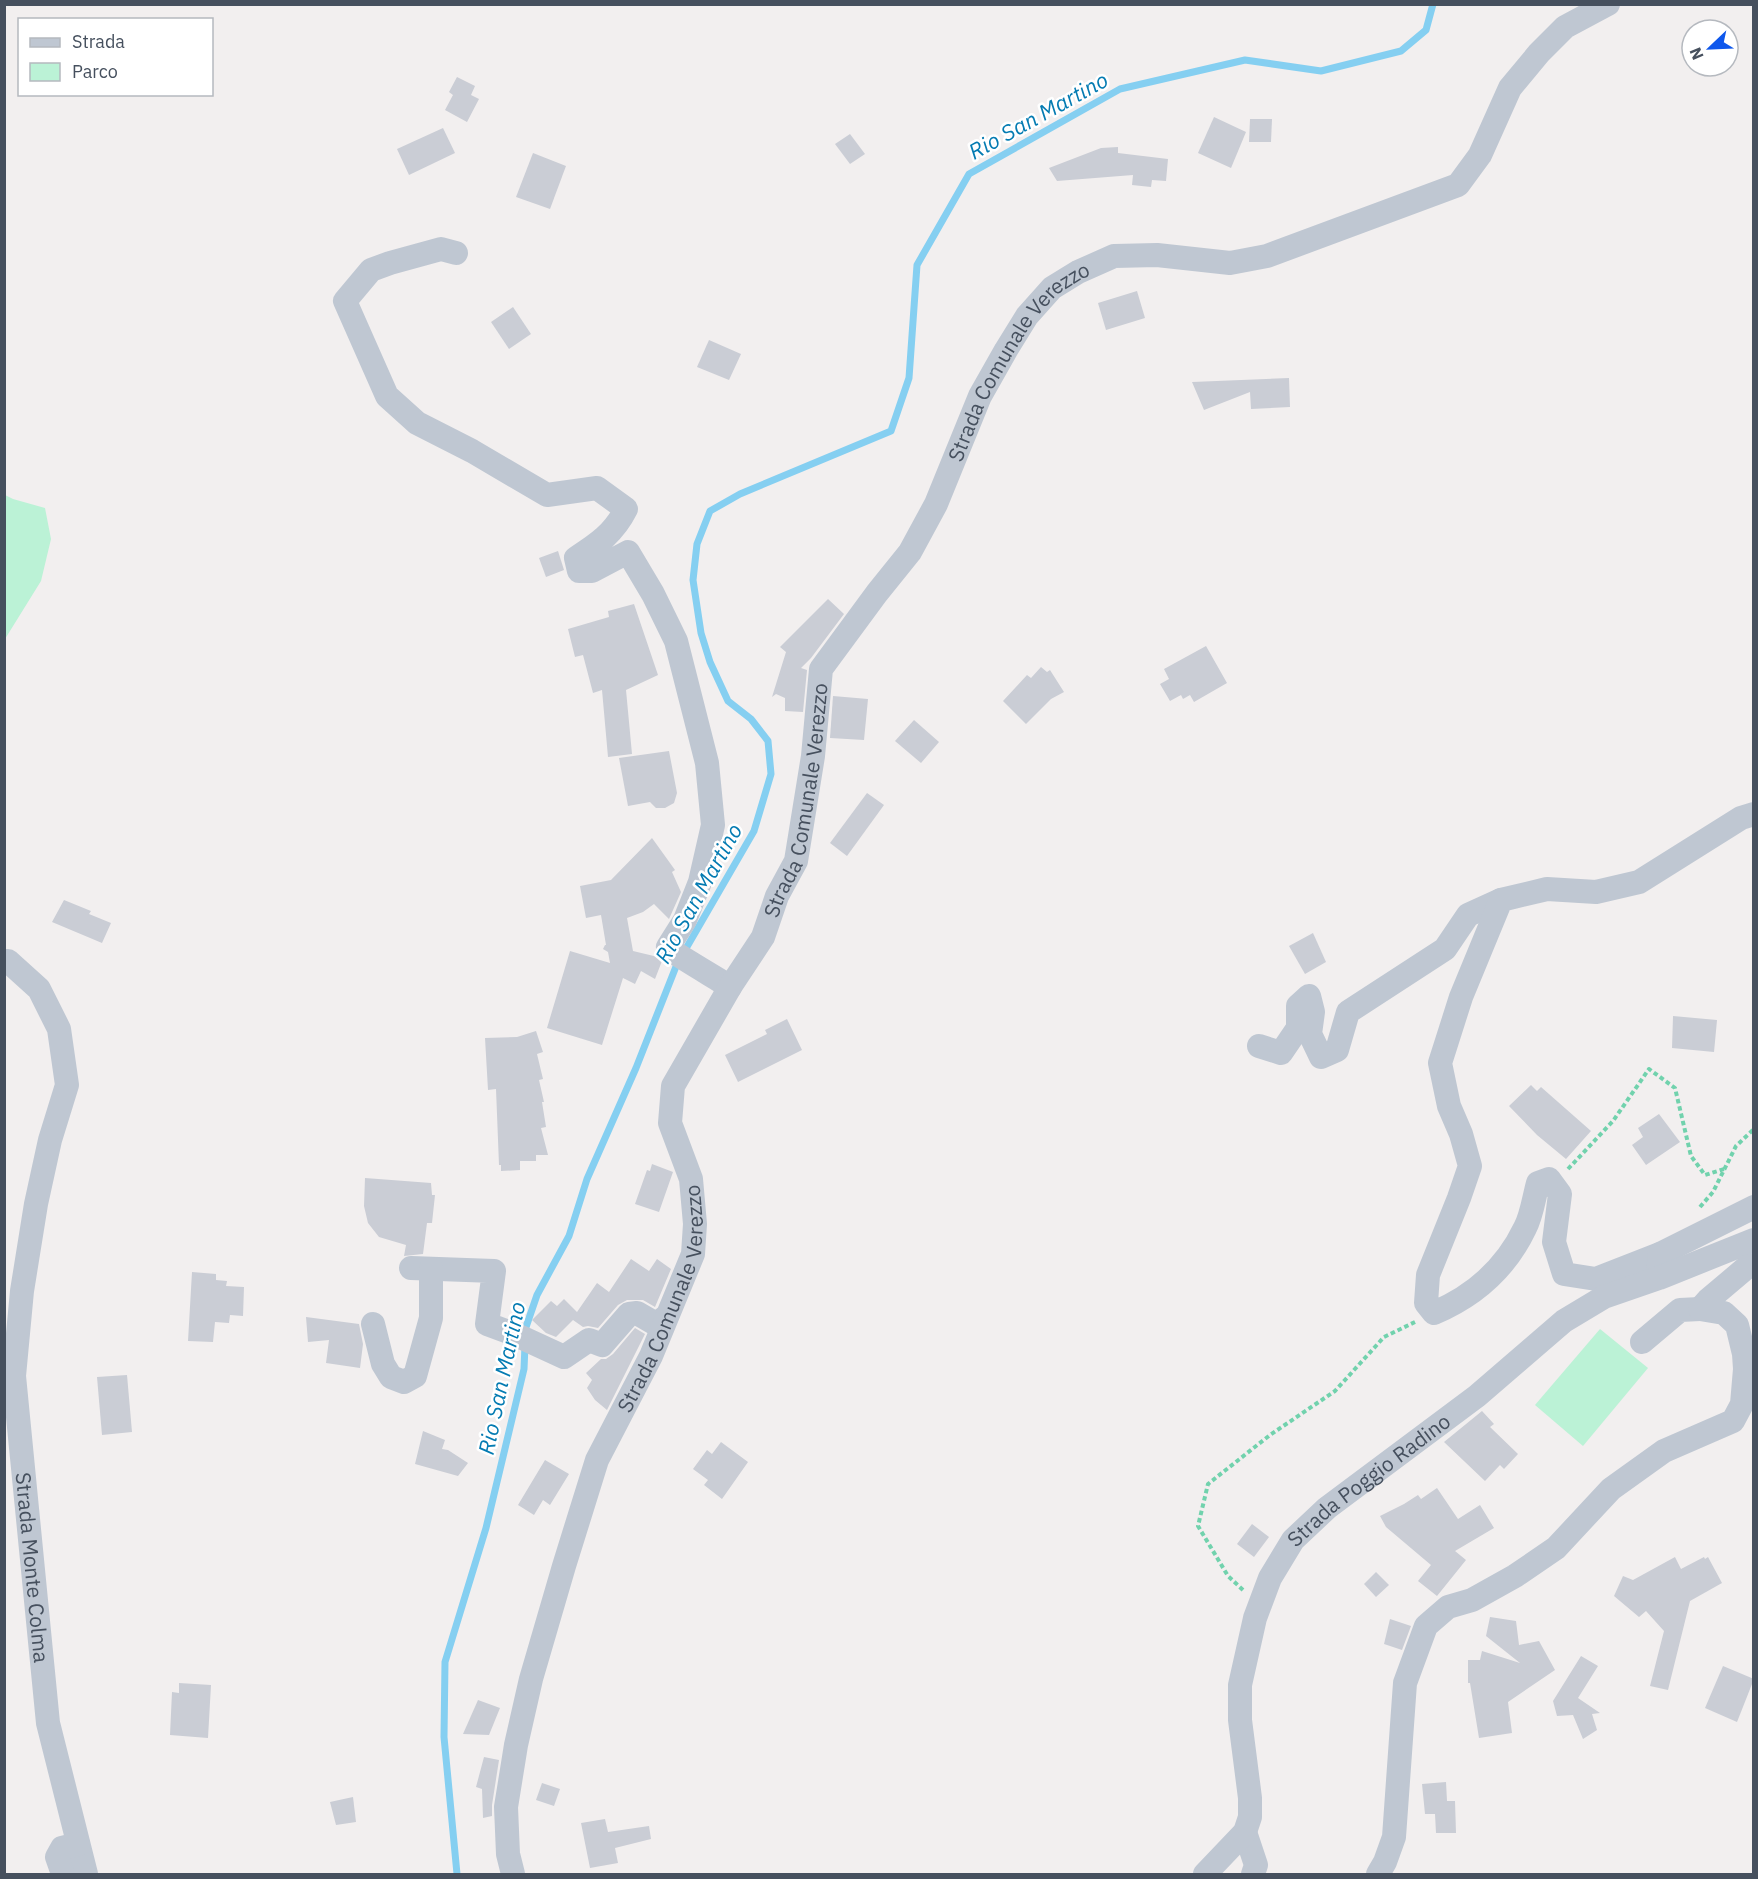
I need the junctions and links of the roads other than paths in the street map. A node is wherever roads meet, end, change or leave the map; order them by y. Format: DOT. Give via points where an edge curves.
graph roads {
  1 [pos="1608,4"];
  2 [pos="456,253"];
  3 [pos="1754,814"];
  4 [pos="1501,900"];
  5 [pos="4,961"];
  6 [pos="730,987"];
  7 [pos="1259,1046"];
  8 [pos="1754,1207"];
  9 [pos="1754,1240"];
  10 [pos="1754,1265"];
  11 [pos="1660,1266"];
  12 [pos="1700,1309"];
  13 [pos="667,1316"];
  14 [pos="373,1324"];
  15 [pos="1642,1342"];
  16 [pos="1245,1832"];
  17 [pos="78,1844"];
  18 [pos="63,1875"];
  19 [pos="86,1875"];
  20 [pos="513,1875"];
  21 [pos="1206,1875"];
  22 [pos="1253,1875"];
  23 [pos="1378,1875"];
  1 -- 6 [label="street, Strada Comunale Verezzo" via="1565,27 1539,53 1510,88 1480,155 1458,185 1267,256 1230,262 1157,255 1114,256 1052,288 1027,316 980,396 936,504 910,552 821,669 813,756 796,861 777,896 763,937"];
  2 -- 6 [label="street" via="441,249 371,270 345,301 387,396 417,423 547,495 597,488 626,509 619,525 576,558 579,571 592,571 628,552 676,641 704,753 713,825 700,882 685,920 668,947"];
  3 -- 4 [label="street" via="1741,818 1639,882 1596,892 1547,889"];
  4 -- 7 [label="street" via="1468,915 1445,949 1348,1012 1337,1050 1321,1056 1310,1034 1313,1012 1309,996 1298,1006 1298,1028 1281,1053"];
  4 -- 11 [label="street" via="1461,997 1440,1063 1449,1106 1470,1166 1428,1275 1426,1303 1434,1313 1455,1304 1495,1274 1526,1227 1538,1183 1549,1179 1560,1194 1554,1242 1564,1274 1596,1279"];
  5 -- 17 [label="street, Strada Monte Colma" via="39,989 59,1029 67,1086 36,1204 14,1376 48,1724"];
  6 -- 13 [label="street, Strada Comunale Verezzo" via="673,1086 670,1123 691,1179 695,1224 693,1254"];
  8 -- 11 [label="street"];
  9 -- 11 [label="street, Strada Poggio Radino"];
  10 -- 12 [label="street"];
  11 -- 16 [label="street, Strada Poggio Radino" via="1564,1321 1477,1396 1327,1508 1293,1540 1270,1578 1255,1618 1240,1685 1240,1720 1250,1798"];
  12 -- 15 [label="street" via="1680,1310"];
  12 -- 23 [label="street" via="1724,1313 1737,1325 1745,1369 1742,1404 1733,1421 1664,1451 1611,1489 1556,1548 1472,1600 1448,1606 1426,1626 1406,1683 1394,1837"];
  13 -- 14 [label="street" via="656,1324 637,1312 629,1314 602,1345 589,1340 564,1357 487,1324 494,1271 421,1268 431,1318 415,1376 404,1382 392,1377 382,1364"];
  13 -- 20 [label="street, Strada Comunale Verezzo" via="651,1356 597,1460 531,1679 506,1808"];
  16 -- 21 [label="street"];
  16 -- 22 [label="street" via="1256,1864"];
  17 -- 18 [label="street" via="62,1848 57,1857"];
  17 -- 19 [label="street, Strada Monte Colma"];
}
